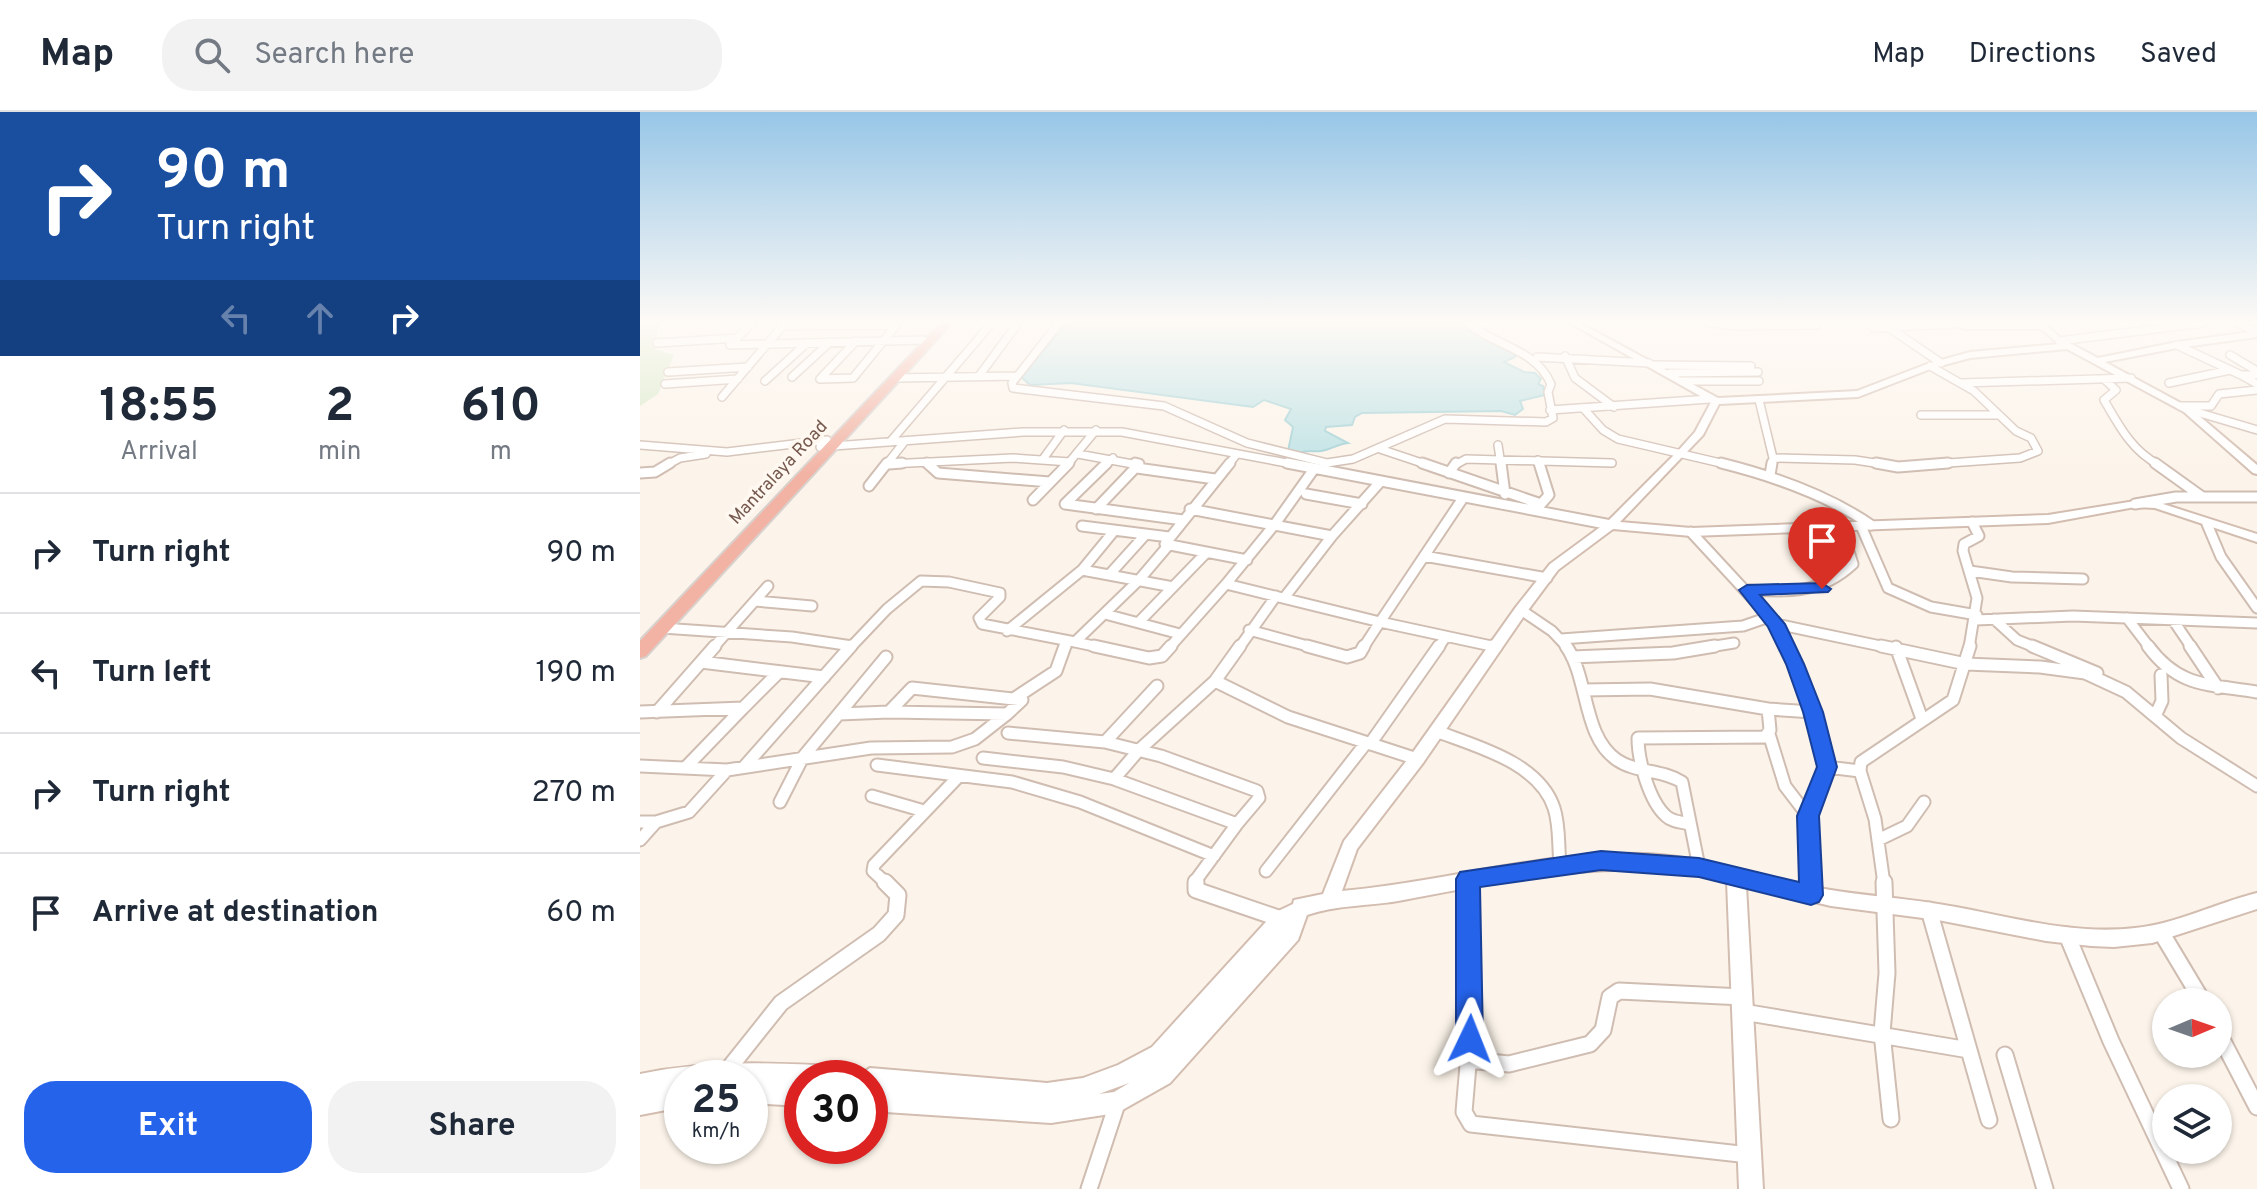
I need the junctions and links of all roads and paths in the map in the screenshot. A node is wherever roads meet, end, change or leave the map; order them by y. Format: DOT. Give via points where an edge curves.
graph roads {
  1 [pos="743,373"];
  2 [pos="774,373"];
  3 [pos="796,373"];
  4 [pos="825,373"];
  5 [pos="857,373"];
  6 [pos="892,373"];
  7 [pos="900,373"];
  8 [pos="949,373"];
  9 [pos="981,373"];
  10 [pos="1019,373"];
  11 [pos="1546,373"];
  12 [pos="1573,373"];
  13 [pos="1670,373"];
  14 [pos="1676,373"];
  15 [pos="1911,373"];
  16 [pos="1947,373"];
  17 [pos="2122,373"];
  18 [pos="2215,373"];
  19 [pos="2237,373"];
  20 [pos="2255,373"];
  21 [pos="2241,375"];
  22 [pos="979,376"];
  23 [pos="1017,376"];
  24 [pos="792,377"];
  25 [pos="946,377"];
  26 [pos="896,378"];
  27 [pos="2131,378"];
  28 [pos="738,379"];
  29 [pos="2105,380"];
  30 [pos="765,381"];
  31 [pos="1682,381"];
  32 [pos="1959,383"];
  33 [pos="2169,383"];
  34 [pos="665,384"];
  35 [pos="2257,387"];
  36 [pos="722,397"];
  37 [pos="1713,400"];
  38 [pos="1759,400"];
  39 [pos="1614,407"];
  40 [pos="2184,408"];
  41 [pos="1584,409"];
  42 [pos="1550,410"];
  43 [pos="1921,415"];
  44 [pos="1997,415"];
  45 [pos="1064,430"];
  46 [pos="1096,430"];
  47 [pos="2257,430"];
  48 [pos="905,441"];
  49 [pos="890,442"];
  50 [pos="640,445"];
  51 [pos="825,445"];
  52 [pos="1498,445"];
  53 [pos="1380,449"];
  54 [pos="717,451"];
  55 [pos="1078,454"];
  56 [pos="1237,454"];
  57 [pos="1681,454"];
  58 [pos="1113,458"];
  59 [pos="1773,458"];
  60 [pos="1043,459"];
  61 [pos="1501,459"];
  62 [pos="1538,460"];
  63 [pos="1070,462"];
  64 [pos="927,463"];
  65 [pos="1612,463"];
  66 [pos="889,464"];
  67 [pos="1137,468"];
  68 [pos="1314,469"];
  69 [pos="2257,471"];
  70 [pos="640,473"];
  71 [pos="1449,473"];
  72 [pos="1770,475"];
  73 [pos="1215,479"];
  74 [pos="1381,481"];
  75 [pos="1050,482"];
  76 [pos="869,486"];
  77 [pos="1506,492"];
  78 [pos="1306,494"];
  79 [pos="2201,496"];
  80 [pos="2257,497"];
  81 [pos="1463,498"];
  82 [pos="1033,500"];
  83 [pos="1362,504"];
  84 [pos="1499,504"];
  85 [pos="2135,504"];
  86 [pos="1537,507"];
  87 [pos="1096,509"];
  88 [pos="1190,509"];
  89 [pos="1183,520"];
  90 [pos="1972,522"];
  91 [pos="1275,524"];
  92 [pos="2207,524"];
  93 [pos="1611,525"];
  94 [pos="1082,526"];
  95 [pos="1866,526"];
  96 [pos="1841,527"];
  97 [pos="1114,531"];
  98 [pos="1691,532"];
  99 [pos="1146,534"];
  100 [pos="1332,536"];
  101 [pos="2257,538"];
  102 [pos="1168,542"];
  103 [pos="1206,553"];
  104 [pos="1424,556"];
  105 [pos="1247,560"];
  106 [pos="1082,570"];
  107 [pos="1970,571"];
  108 [pos="1109,575"];
  109 [pos="1547,578"];
  110 [pos="2083,579"];
  111 [pos="1139,580"];
  112 [pos="1226,584"];
  113 [pos="768,586"];
  114 [pos="1173,587"];
  115 [pos="1747,590"];
  116 [pos="1280,597"];
  117 [pos="755,601"];
  118 [pos="812,606"];
  119 [pos="2257,608"];
  120 [pos="1521,610"];
  121 [pos="1105,614"];
  122 [pos="1976,618"];
  123 [pos="2127,618"];
  124 [pos="1994,619"];
  125 [pos="2173,620"];
  126 [pos="1772,621"];
  127 [pos="1139,622"];
  128 [pos="1380,622"];
  129 [pos="2257,623"];
  130 [pos="662,628"];
  131 [pos="1249,630"];
  132 [pos="1007,631"];
  133 [pos="725,632"];
  134 [pos="1180,634"];
  135 [pos="640,636"];
  136 [pos="1445,638"];
  137 [pos="1561,639"];
  138 [pos="1071,642"];
  139 [pos="1734,643"];
  140 [pos="852,646"];
  141 [pos="1496,647"];
  142 [pos="1896,647"];
  143 [pos="640,652"];
  144 [pos="886,657"];
  145 [pos="1572,657"];
  146 [pos="701,662"];
  147 [pos="1966,664"];
  148 [pos="779,672"];
  149 [pos="2161,675"];
  150 [pos="824,677"];
  151 [pos="1215,681"];
  152 [pos="2109,683"];
  153 [pos="1157,686"];
  154 [pos="2218,688"];
  155 [pos="1583,690"];
  156 [pos="2257,692"];
  157 [pos="1015,698"];
  158 [pos="743,708"];
  159 [pos="1768,709"];
  160 [pos="640,712"];
  161 [pos="657,712"];
  162 [pos="889,712"];
  163 [pos="1813,712"];
  164 [pos="839,714"];
  165 [pos="1007,714"];
  166 [pos="2156,714"];
  167 [pos="1922,719"];
  168 [pos="1436,731"];
  169 [pos="1008,733"];
  170 [pos="1769,734"];
  171 [pos="1105,742"];
  172 [pos="1368,744"];
  173 [pos="1139,750"];
  174 [pos="803,757"];
  175 [pos="983,758"];
  176 [pos="1417,759"];
  177 [pos="877,765"];
  178 [pos="640,766"];
  179 [pos="686,767"];
  180 [pos="744,767"];
  181 [pos="1827,767"];
  182 [pos="1644,768"];
  183 [pos="727,770"];
  184 [pos="1860,771"];
  185 [pos="959,776"];
  186 [pos="1114,779"];
  187 [pos="2257,786"];
  188 [pos="872,796"];
  189 [pos="780,802"];
  190 [pos="1924,802"];
  191 [pos="924,811"];
  192 [pos="1808,816"];
  193 [pos="640,822"];
  194 [pos="656,822"];
  195 [pos="1237,824"];
  196 [pos="1690,824"];
  197 [pos="640,840"];
  198 [pos="1878,840"];
  199 [pos="1214,856"];
  200 [pos="1560,864"];
  201 [pos="1699,867"];
  202 [pos="1266,871"];
  203 [pos="1736,875"];
  204 [pos="1468,879"];
  205 [pos="1811,895"];
  206 [pos="1330,900"];
  207 [pos="2257,901"];
  208 [pos="1301,906"];
  209 [pos="1886,906"];
  210 [pos="1929,910"];
  211 [pos="1281,919"];
  212 [pos="2161,932"];
  213 [pos="2067,935"];
  214 [pos="2195,988"];
  215 [pos="1743,1005"];
  216 [pos="1882,1033"];
  217 [pos="1969,1050"];
  218 [pos="2005,1055"];
  219 [pos="2232,1059"];
  220 [pos="736,1060"];
  221 [pos="1467,1060"];
  222 [pos="664,1080"];
  223 [pos="888,1081"];
  224 [pos="640,1085"];
  225 [pos="664,1099"];
  226 [pos="888,1101"];
  227 [pos="1117,1102"];
  228 [pos="640,1104"];
  229 [pos="2257,1107"];
  230 [pos="1891,1119"];
  231 [pos="1989,1120"];
  232 [pos="1749,1155"];
  233 [pos="1089,1189"];
  234 [pos="1751,1189"];
  235 [pos="2045,1189"];
  236 [pos="2181,1189"];
  1 -- 28 [label="street"];
  2 -- 30 [label="street"];
  3 -- 24 [label="street"];
  4 -- 5 [label="street" via="820,379 851,380"];
  6 -- 51 [label="highway, Mantralaya Road"];
  7 -- 26 [label="highway, Mantralaya Road"];
  8 -- 25 [label="street"];
  9 -- 22 [label="street"];
  10 -- 23 [label="street"];
  11 -- 42 [label="street"];
  12 -- 39 [label="street"];
  13 -- 31 [label="street"];
  14 -- 31 [label="street" via="1758,377"];
  15 -- 38 [label="street" via="1858,394"];
  16 -- 32 [label="street"];
  17 -- 27 [label="street"];
  18 -- 33 [label="street"];
  19 -- 21 [label="street"];
  20 -- 21 [label="street"];
  21 -- 35 [label="street"];
  22 -- 23 [label="street"];
  22 -- 25 [label="street"];
  23 -- 53 [label="street" via="1013,388 1164,406 1247,443 1299,458 1336,463"];
  25 -- 26 [label="street"];
  25 -- 49 [label="street"];
  26 -- 51 [label="highway, Mantralaya Road"];
  27 -- 29 [label="street"];
  27 -- 40 [label="street"];
  28 -- 34 [label="street"];
  28 -- 36 [label="street"];
  29 -- 32 [label="street"];
  29 -- 79 [label="street" via="2116,390 2104,400 2143,457"];
  31 -- 37 [label="street"];
  32 -- 44 [label="street"];
  35 -- 40 [label="street" via="2219,394 2211,406"];
  37 -- 38 [label="street"];
  37 -- 39 [label="street"];
  37 -- 57 [label="street" via="1699,433"];
  38 -- 59 [label="street"];
  39 -- 41 [label="street"];
  40 -- 47 [label="street"];
  40 -- 69 [label="street"];
  41 -- 42 [label="street"];
  41 -- 57 [label="street" via="1618,439"];
  42 -- 53 [label="street" via="1553,418 1546,422 1445,419"];
  43 -- 44 [label="street"];
  44 -- 59 [label="street" via="2031,438 2038,451 1989,461 1898,467"];
  45 -- 46 [label="street"];
  45 -- 48 [label="street"];
  45 -- 60 [label="street"];
  46 -- 55 [label="street"];
  46 -- 56 [label="street"];
  48 -- 49 [label="street"];
  48 -- 66 [label="street"];
  49 -- 51 [label="street"];
  50 -- 54 [label="street"];
  51 -- 54 [label="street"];
  51 -- 130 [label="highway, Mantralaya Road"];
  51 -- 135 [label="highway"];
  52 -- 61 [label="street"];
  53 -- 71 [label="street"];
  54 -- 70 [label="street"];
  55 -- 58 [label="street"];
  55 -- 63 [label="street"];
  56 -- 68 [label="street"];
  56 -- 73 [label="street"];
  57 -- 72 [label="street"];
  57 -- 93 [label="street"];
  58 -- 67 [label="street" via="1136,462"];
  58 -- 87 [label="street" via="1065,502"];
  59 -- 72 [label="street"];
  60 -- 63 [label="street"];
  60 -- 64 [label="street"];
  61 -- 62 [label="street"];
  61 -- 71 [label="street" via="1461,460"];
  61 -- 77 [label="street"];
  62 -- 65 [label="street"];
  62 -- 86 [label="street" via="1549,495"];
  63 -- 75 [label="street"];
  64 -- 66 [label="street"];
  64 -- 75 [label="street" via="938,473"];
  66 -- 76 [label="street"];
  67 -- 73 [label="street"];
  67 -- 87 [label="street"];
  68 -- 74 [label="street"];
  68 -- 91 [label="street"];
  71 -- 77 [label="street"];
  72 -- 95 [label="street" via="1851,511"];
  73 -- 88 [label="street"];
  74 -- 81 [label="street"];
  74 -- 83 [label="street"];
  75 -- 82 [label="street"];
  77 -- 84 [label="street"];
  77 -- 86 [label="street"];
  78 -- 83 [label="street"];
  79 -- 80 [label="street"];
  79 -- 85 [label="street"];
  81 -- 84 [label="street"];
  81 -- 104 [label="street"];
  83 -- 100 [label="street"];
  84 -- 86 [label="street"];
  85 -- 90 [label="street" via="2048,519"];
  85 -- 92 [label="street" via="2156,505"];
  86 -- 93 [label="street"];
  87 -- 89 [label="street"];
  88 -- 89 [label="street"];
  88 -- 91 [label="street"];
  89 -- 102 [label="street"];
  90 -- 95 [label="street"];
  90 -- 107 [label="street" via="1979,536 1962,550"];
  91 -- 100 [label="street"];
  91 -- 105 [label="street"];
  92 -- 101 [label="street"];
  92 -- 119 [label="street" via="2221,557"];
  93 -- 98 [label="street"];
  93 -- 109 [label="street" via="1554,567"];
  94 -- 97 [label="street"];
  95 -- 96 [label="street"];
  95 -- 122 [label="street" via="1888,588 1931,607"];
  96 -- 98 [label="street"];
  96 -- 115 [label="street" via="1853,564 1826,587"];
  97 -- 99 [label="street"];
  97 -- 106 [label="street"];
  98 -- 115 [label="street"];
  99 -- 102 [label="street"];
  99 -- 108 [label="street"];
  100 -- 116 [label="street"];
  102 -- 103 [label="street"];
  102 -- 111 [label="street"];
  103 -- 105 [label="street"];
  103 -- 114 [label="street"];
  104 -- 109 [label="street"];
  104 -- 128 [label="street"];
  105 -- 112 [label="street"];
  106 -- 108 [label="street"];
  106 -- 132 [label="street"];
  107 -- 110 [label="street"];
  107 -- 122 [label="street"];
  108 -- 111 [label="street"];
  109 -- 120 [label="street"];
  111 -- 114 [label="street"];
  111 -- 121 [label="street"];
  112 -- 116 [label="street"];
  112 -- 134 [label="street"];
  113 -- 117 [label="street"];
  114 -- 127 [label="street"];
  115 -- 126 [label="street"];
  116 -- 128 [label="street"];
  116 -- 131 [label="street"];
  117 -- 118 [label="street"];
  117 -- 133 [label="street"];
  120 -- 137 [label="street"];
  120 -- 141 [label="street"];
  121 -- 127 [label="street"];
  121 -- 138 [label="street"];
  122 -- 124 [label="street"];
  122 -- 147 [label="street"];
  123 -- 124 [label="street"];
  123 -- 125 [label="street"];
  123 -- 154 [label="street" via="2163,666 2183,679"];
  124 -- 152 [label="street" via="2017,640 2084,665"];
  125 -- 129 [label="street"];
  125 -- 154 [label="street"];
  126 -- 137 [label="street"];
  126 -- 142 [label="street"];
  126 -- 163 [label="street"];
  127 -- 134 [label="street"];
  128 -- 131 [label="street" via="1360,653 1347,657"];
  128 -- 136 [label="street"];
  130 -- 133 [label="street"];
  130 -- 143 [label="highway, Mantralaya Road"];
  131 -- 151 [label="street"];
  132 -- 138 [label="street"];
  132 -- 140 [label="street" via="979,622 1000,593 922,581"];
  133 -- 140 [label="street"];
  133 -- 146 [label="street"];
  134 -- 138 [label="street" via="1156,658"];
  136 -- 141 [label="street"];
  136 -- 172 [label="street"];
  137 -- 145 [label="street"];
  138 -- 157 [label="street" via="1056,671"];
  139 -- 145 [label="street" via="1673,653"];
  140 -- 150 [label="street"];
  141 -- 168 [label="street"];
  142 -- 147 [label="street"];
  142 -- 167 [label="street"];
  144 -- 164 [label="street"];
  145 -- 155 [label="street"];
  146 -- 148 [label="street"];
  146 -- 161 [label="street"];
  147 -- 152 [label="street" via="2068,670"];
  147 -- 167 [label="street" via="1953,700"];
  148 -- 150 [label="street"];
  148 -- 158 [label="street"];
  149 -- 166 [label="street" via="2162,701"];
  150 -- 180 [label="street"];
  151 -- 172 [label="street" via="1288,717"];
  151 -- 173 [label="street"];
  152 -- 166 [label="street"];
  153 -- 171 [label="street"];
  154 -- 156 [label="street"];
  155 -- 159 [label="street" via="1650,689"];
  155 -- 182 [label="street" via="1608,752 1618,761"];
  157 -- 162 [label="street" via="912,688"];
  157 -- 165 [label="street" via="1021,703"];
  158 -- 161 [label="street"];
  158 -- 179 [label="street"];
  159 -- 163 [label="street"];
  159 -- 170 [label="street"];
  160 -- 161 [label="street"];
  162 -- 164 [label="street"];
  162 -- 165 [label="street"];
  163 -- 181 [label="street"];
  164 -- 174 [label="street"];
  165 -- 174 [label="street" via="966,744"];
  166 -- 187 [label="street" via="2181,738"];
  167 -- 184 [label="street" via="1871,753"];
  168 -- 176 [label="street"];
  168 -- 200 [label="street" via="1493,754 1536,782 1554,809"];
  169 -- 171 [label="street"];
  170 -- 182 [label="street" via="1643,736 1636,743"];
  170 -- 192 [label="street" via="1785,786"];
  171 -- 173 [label="street"];
  172 -- 176 [label="street"];
  172 -- 202 [label="street"];
  173 -- 186 [label="street"];
  173 -- 195 [label="street" via="1259,792"];
  174 -- 180 [label="street"];
  174 -- 189 [label="street"];
  175 -- 186 [label="street"];
  176 -- 206 [label="street" via="1350,846"];
  177 -- 185 [label="street"];
  178 -- 179 [label="street"];
  179 -- 183 [label="street"];
  180 -- 183 [label="street"];
  181 -- 184 [label="street"];
  181 -- 192 [label="street"];
  182 -- 196 [label="street" via="1661,811"];
  182 -- 196 [label="street" via="1676,775 1682,782"];
  183 -- 194 [label="street" via="689,814"];
  184 -- 198 [label="street"];
  185 -- 191 [label="street"];
  185 -- 199 [label="street" via="1012,782 1080,802"];
  186 -- 195 [label="street"];
  188 -- 191 [label="street"];
  190 -- 198 [label="street" via="1907,826"];
  191 -- 220 [label="street" via="874,865 873,871 898,895 896,915 863,947 781,1003"];
  192 -- 205 [label="street"];
  193 -- 194 [label="street"];
  194 -- 197 [label="street"];
  195 -- 199 [label="street"];
  196 -- 201 [label="street"];
  198 -- 209 [label="street"];
  199 -- 211 [label="street" via="1196,880 1196,890"];
  200 -- 201 [label="street" via="1601,860"];
  200 -- 204 [label="street"];
  201 -- 203 [label="street"];
  203 -- 205 [label="street"];
  203 -- 215 [label="street"];
  204 -- 206 [label="street" via="1378,898"];
  204 -- 221 [label="street" via="1472,1018"];
  205 -- 209 [label="street"];
  206 -- 208 [label="street"];
  207 -- 212 [label="street"];
  208 -- 211 [label="street"];
  208 -- 227 [label="street" via="1291,934 1221,1013 1162,1075"];
  209 -- 210 [label="street"];
  209 -- 216 [label="street"];
  210 -- 213 [label="street"];
  210 -- 217 [label="street"];
  211 -- 223 [label="street" via="1159,1054 1124,1074 1083,1089 1047,1094"];
  212 -- 213 [label="street" via="2134,937"];
  212 -- 214 [label="street"];
  213 -- 236 [label="street"];
  215 -- 216 [label="street"];
  215 -- 221 [label="street" via="1619,991 1610,997 1604,1031 1590,1044 1509,1064"];
  215 -- 232 [label="street"];
  216 -- 217 [label="street"];
  216 -- 230 [label="street"];
  217 -- 231 [label="street"];
  218 -- 235 [label="street"];
  219 -- 229 [label="street"];
  221 -- 232 [label="street" via="1464,1112 1471,1124"];
  222 -- 224 [label="street"];
  225 -- 228 [label="street"];
  226 -- 227 [label="street" via="1051,1112"];
  227 -- 233 [label="street"];
  232 -- 234 [label="street"];
}
